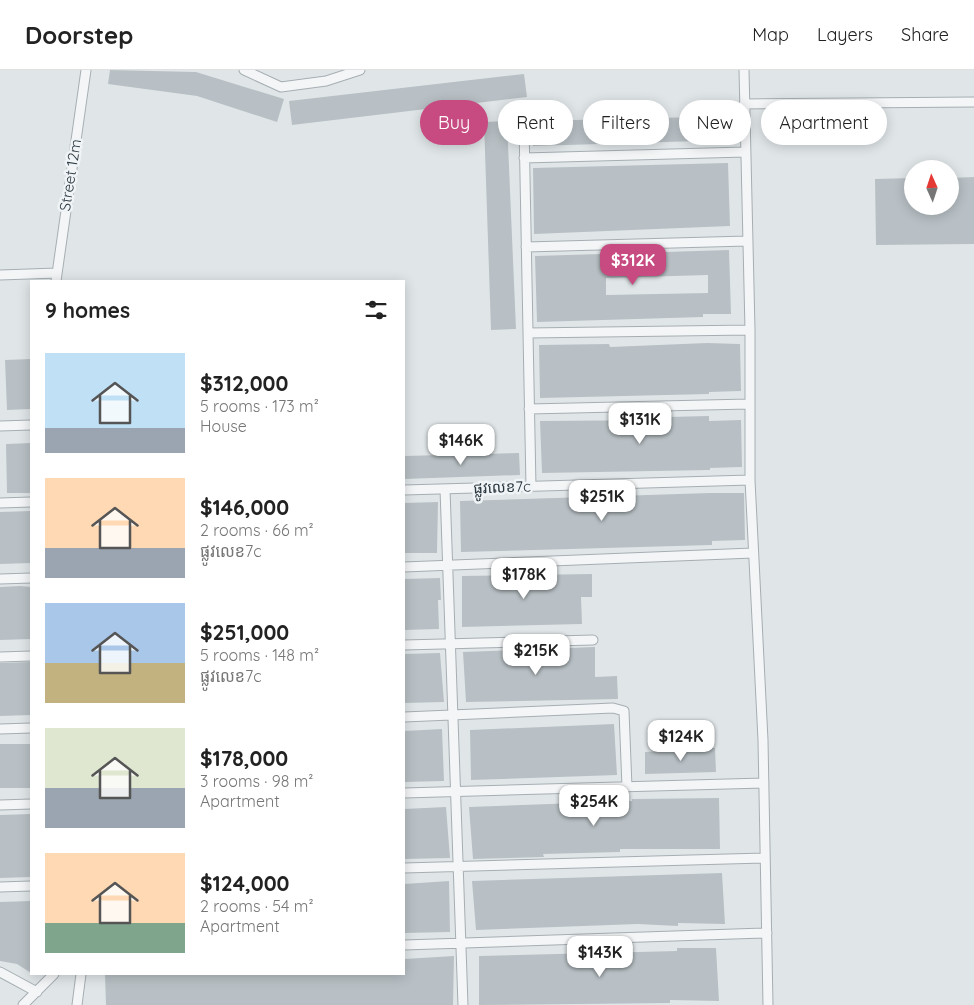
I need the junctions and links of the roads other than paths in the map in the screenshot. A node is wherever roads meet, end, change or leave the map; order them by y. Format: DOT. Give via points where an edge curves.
graph roads {
  1 [pos="86,70"];
  2 [pos="244,70"];
  3 [pos="360,70"];
  4 [pos="744,70"];
  5 [pos="744,100"];
  6 [pos="974,102"];
  7 [pos="751,104"];
  8 [pos="524,145"];
  9 [pos="745,145"];
  10 [pos="745,152"];
  11 [pos="524,158"];
  12 [pos="747,241"];
  13 [pos="526,247"];
  14 [pos="0,275"];
  15 [pos="57,277"];
  16 [pos="750,330"];
  17 [pos="528,333"];
  18 [pos="749,404"];
  19 [pos="529,409"];
  20 [pos="30,425"];
  21 [pos="0,426"];
  22 [pos="750,480"];
  23 [pos="531,486"];
  24 [pos="445,489"];
  25 [pos="405,490"];
  26 [pos="30,502"];
  27 [pos="0,503"];
  28 [pos="753,553"];
  29 [pos="447,565"];
  30 [pos="405,567"];
  31 [pos="30,578"];
  32 [pos="0,579"];
  33 [pos="593,640"];
  34 [pos="450,644"];
  35 [pos="405,645"];
  36 [pos="30,656"];
  37 [pos="0,657"];
  38 [pos="453,715"];
  39 [pos="405,717"];
  40 [pos="30,728"];
  41 [pos="0,729"];
  42 [pos="764,783"];
  43 [pos="627,786"];
  44 [pos="455,791"];
  45 [pos="405,793"];
  46 [pos="30,804"];
  47 [pos="0,805"];
  48 [pos="765,858"];
  49 [pos="458,867"];
  50 [pos="405,868"];
  51 [pos="30,886"];
  52 [pos="0,887"];
  53 [pos="766,934"];
  54 [pos="461,943"];
  55 [pos="405,945"];
  56 [pos="0,972"];
  57 [pos="53,975"];
  58 [pos="81,975"];
  59 [pos="37,992"];
  60 [pos="23,1005"];
  61 [pos="77,1005"];
  62 [pos="463,1005"];
  63 [pos="768,1005"];
  1 -- 15 [label="street, Street 12m"];
  2 -- 3 [label="street" via="281,87 326,81"];
  4 -- 5 [label="street"];
  6 -- 7 [label="street"];
  8 -- 11 [label="street"];
  9 -- 10 [label="street"];
  10 -- 11 [label="street"];
  10 -- 12 [label="street"];
  11 -- 13 [label="street"];
  12 -- 13 [label="street"];
  12 -- 16 [label="street"];
  13 -- 17 [label="street"];
  14 -- 15 [label="street"];
  16 -- 17 [label="street"];
  16 -- 18 [label="street"];
  17 -- 19 [label="street"];
  18 -- 19 [label="street"];
  18 -- 22 [label="street"];
  19 -- 23 [label="street"];
  20 -- 21 [label="street"];
  22 -- 23 [label="street, ផ្លូវលេខ7c"];
  22 -- 28 [label="street"];
  23 -- 24 [label="street, ផ្លូវលេខ7c"];
  24 -- 25 [label="street, ផ្លូវលេខ7c"];
  24 -- 29 [label="street"];
  26 -- 27 [label="street"];
  28 -- 29 [label="street"];
  28 -- 42 [label="street"];
  29 -- 30 [label="street"];
  29 -- 34 [label="street"];
  31 -- 32 [label="street"];
  33 -- 34 [label="street"];
  34 -- 35 [label="street"];
  34 -- 38 [label="street"];
  36 -- 37 [label="street"];
  38 -- 39 [label="street"];
  38 -- 43 [label="street" via="613,708 624,711"];
  38 -- 44 [label="street"];
  40 -- 41 [label="street"];
  42 -- 43 [label="street"];
  42 -- 48 [label="street"];
  43 -- 44 [label="street"];
  44 -- 45 [label="street"];
  44 -- 49 [label="street"];
  46 -- 47 [label="street"];
  48 -- 49 [label="street"];
  48 -- 53 [label="street"];
  49 -- 50 [label="street"];
  49 -- 54 [label="street"];
  51 -- 52 [label="street"];
  53 -- 54 [label="street"];
  53 -- 63 [label="street"];
  54 -- 55 [label="street"];
  54 -- 62 [label="street"];
  56 -- 59 [label="street"];
  57 -- 59 [label="street"];
  58 -- 61 [label="street"];
  59 -- 60 [label="street"];
}
